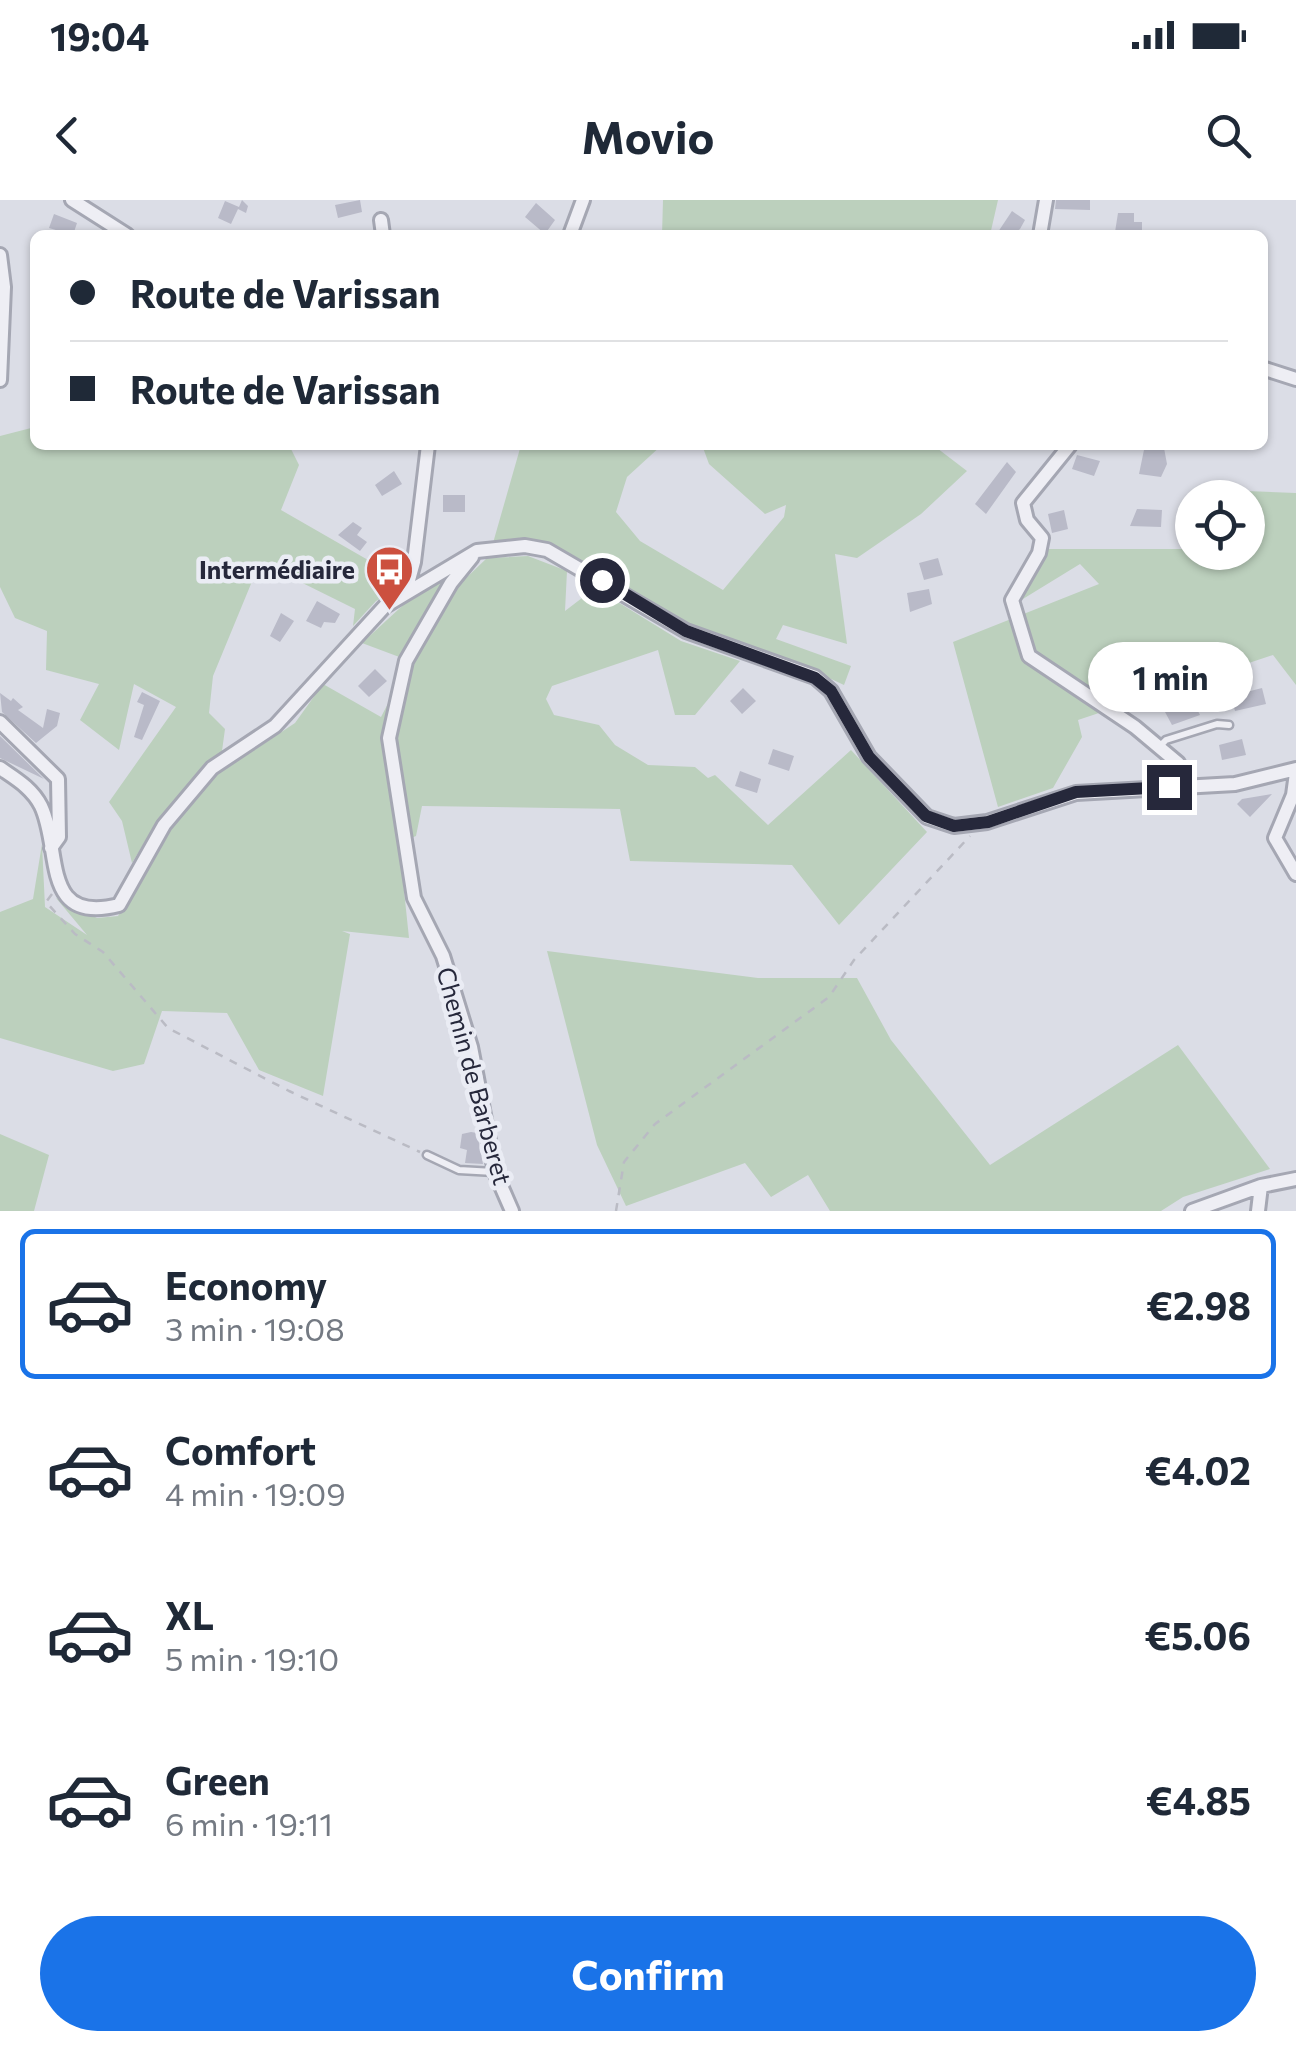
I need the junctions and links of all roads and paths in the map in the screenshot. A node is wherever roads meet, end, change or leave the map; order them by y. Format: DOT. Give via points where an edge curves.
graph roads {
  1 [pos="72,200"];
  2 [pos="582,200"];
  3 [pos="1046,200"];
  4 [pos="382,220"];
  5 [pos="118,230"];
  6 [pos="383,230"];
  7 [pos="572,230"];
  8 [pos="1041,230"];
  9 [pos="0,255"];
  10 [pos="1268,370"];
  11 [pos="1296,378"];
  12 [pos="0,380"];
  13 [pos="427,450"];
  14 [pos="1066,450"];
  15 [pos="477,551"];
  16 [pos="406,591"];
  17 [pos="0,722"];
  18 [pos="1228,726"];
  19 [pos="1159,747"];
  20 [pos="0,768"];
  21 [pos="1296,771"];
  22 [pos="1191,786"];
  23 [pos="982,822"];
  24 [pos="51,848"];
  25 [pos="1295,873"];
  26 [pos="59,885"];
  27 [pos="427,1155"];
  28 [pos="495,1172"];
  29 [pos="1296,1179"];
  30 [pos="1261,1186"];
  31 [pos="512,1211"];
  32 [pos="616,1211"];
  33 [pos="1192,1211"];
  34 [pos="1258,1211"];
  1 -- 5 [label="street"];
  2 -- 7 [label="street"];
  3 -- 8 [label="street"];
  4 -- 6 [label="street"];
  9 -- 12 [label="street"];
  10 -- 11 [label="street"];
  13 -- 16 [label="street"];
  14 -- 19 [label="street" via="1023,503 1042,538 1012,600 1016,620 1029,656"];
  15 -- 16 [label="street"];
  15 -- 23 [label="street" via="548,550 686,631 815,678 831,691 869,757 926,816 954,826"];
  15 -- 28 [label="street, Chemin de Barberet" via="406,661 390,738 414,898 442,956 471,1047"];
  16 -- 26 [label="street" via="359,630 275,726 212,768 164,825 119,906 98,911 75,904"];
  17 -- 24 [label="street" via="58,779 59,838"];
  18 -- 19 [label="lane" via="1216,724"];
  19 -- 22 [label="street"];
  20 -- 24 [label="street" via="34,794"];
  21 -- 22 [label="street"];
  21 -- 25 [label="street" via="1275,838"];
  22 -- 23 [label="street" via="1076,792"];
  23 -- 32 [label="path" via="854,960 829,998 655,1124 624,1162"];
  24 -- 26 [label="street"];
  26 -- 27 [label="path" via="46,902 103,952 168,1028"];
  27 -- 28 [label="lane" via="459,1170"];
  28 -- 31 [label="street, Chemin de Barberet"];
  29 -- 30 [label="street"];
  30 -- 33 [label="street"];
  30 -- 34 [label="street"];
}
